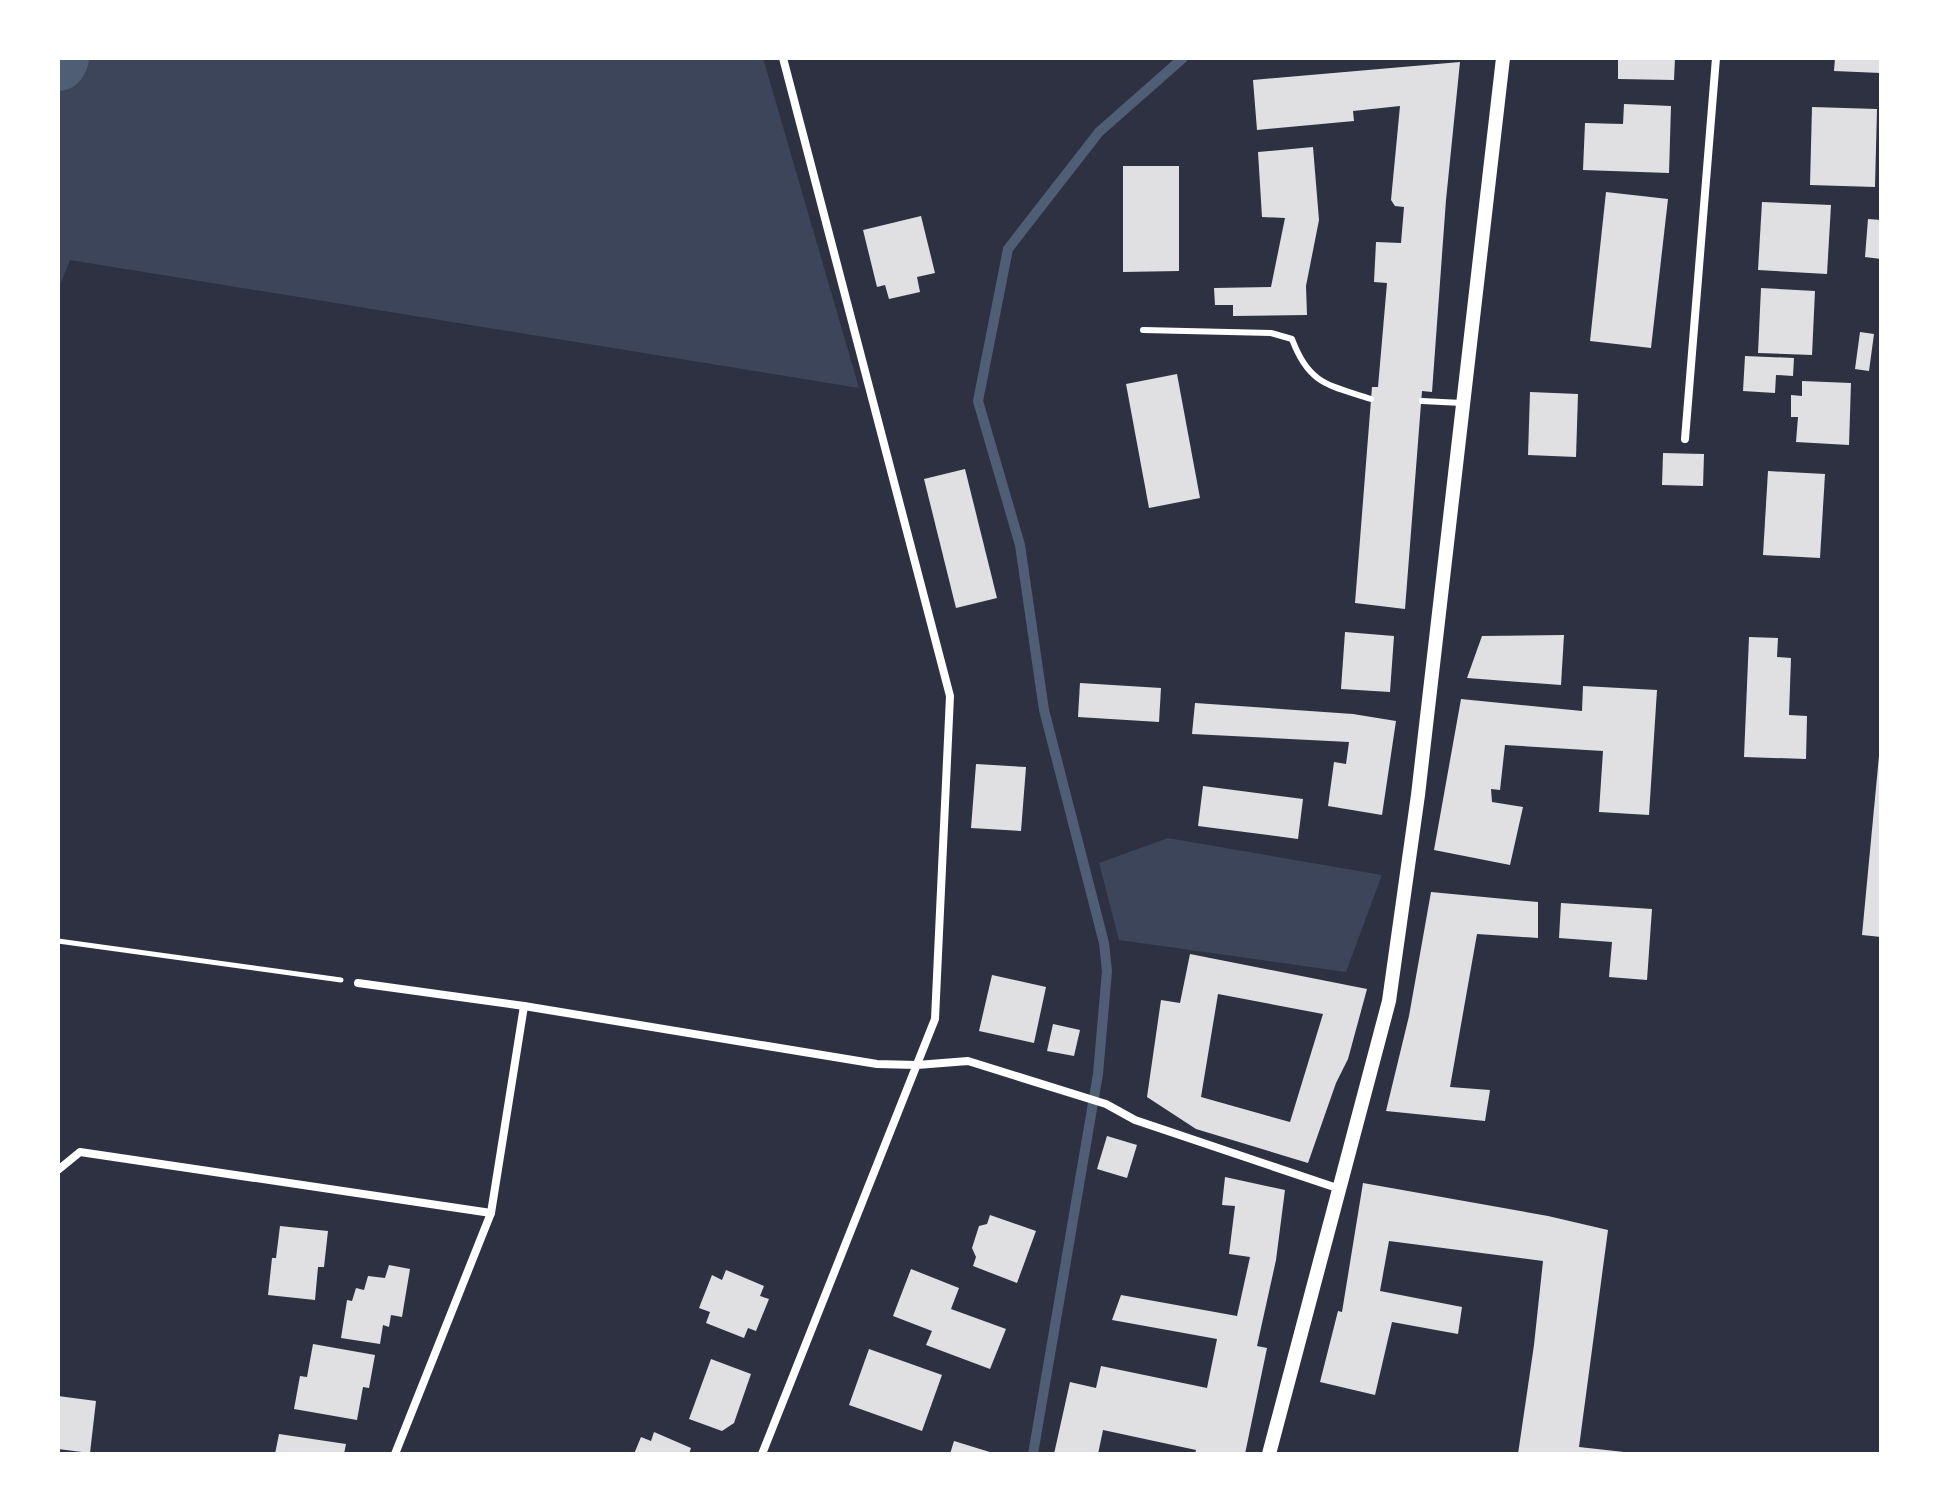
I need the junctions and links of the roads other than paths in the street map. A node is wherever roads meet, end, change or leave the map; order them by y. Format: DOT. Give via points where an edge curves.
graph roads {
  1 [pos="783,58"];
  2 [pos="1503,58"];
  3 [pos="1716,58"];
  4 [pos="1143,330"];
  5 [pos="1371,399"];
  6 [pos="1422,401"];
  7 [pos="1462,403"];
  8 [pos="1685,439"];
  9 [pos="358,983"];
  10 [pos="524,1006"];
  11 [pos="917,1065"];
  12 [pos="58,1170"];
  13 [pos="1340,1189"];
  14 [pos="491,1213"];
  15 [pos="395,1454"];
  16 [pos="762,1454"];
  17 [pos="1269,1454"];
  1 -- 11 [label="street" via="950,696 935,1019"];
  2 -- 7 [label="street"];
  3 -- 8 [label="street"];
  4 -- 5 [label="lane" via="1271,333 1292,339 1301,363 1325,384"];
  6 -- 7 [label="lane"];
  7 -- 13 [label="street" via="1389,1001"];
  9 -- 10 [label="street"];
  10 -- 11 [label="street" via="877,1064"];
  10 -- 14 [label="street"];
  11 -- 13 [label="street" via="968,1061 1106,1104 1135,1120"];
  11 -- 16 [label="street"];
  12 -- 14 [label="street" via="80,1152"];
  13 -- 17 [label="street"];
  14 -- 15 [label="street"];
}
